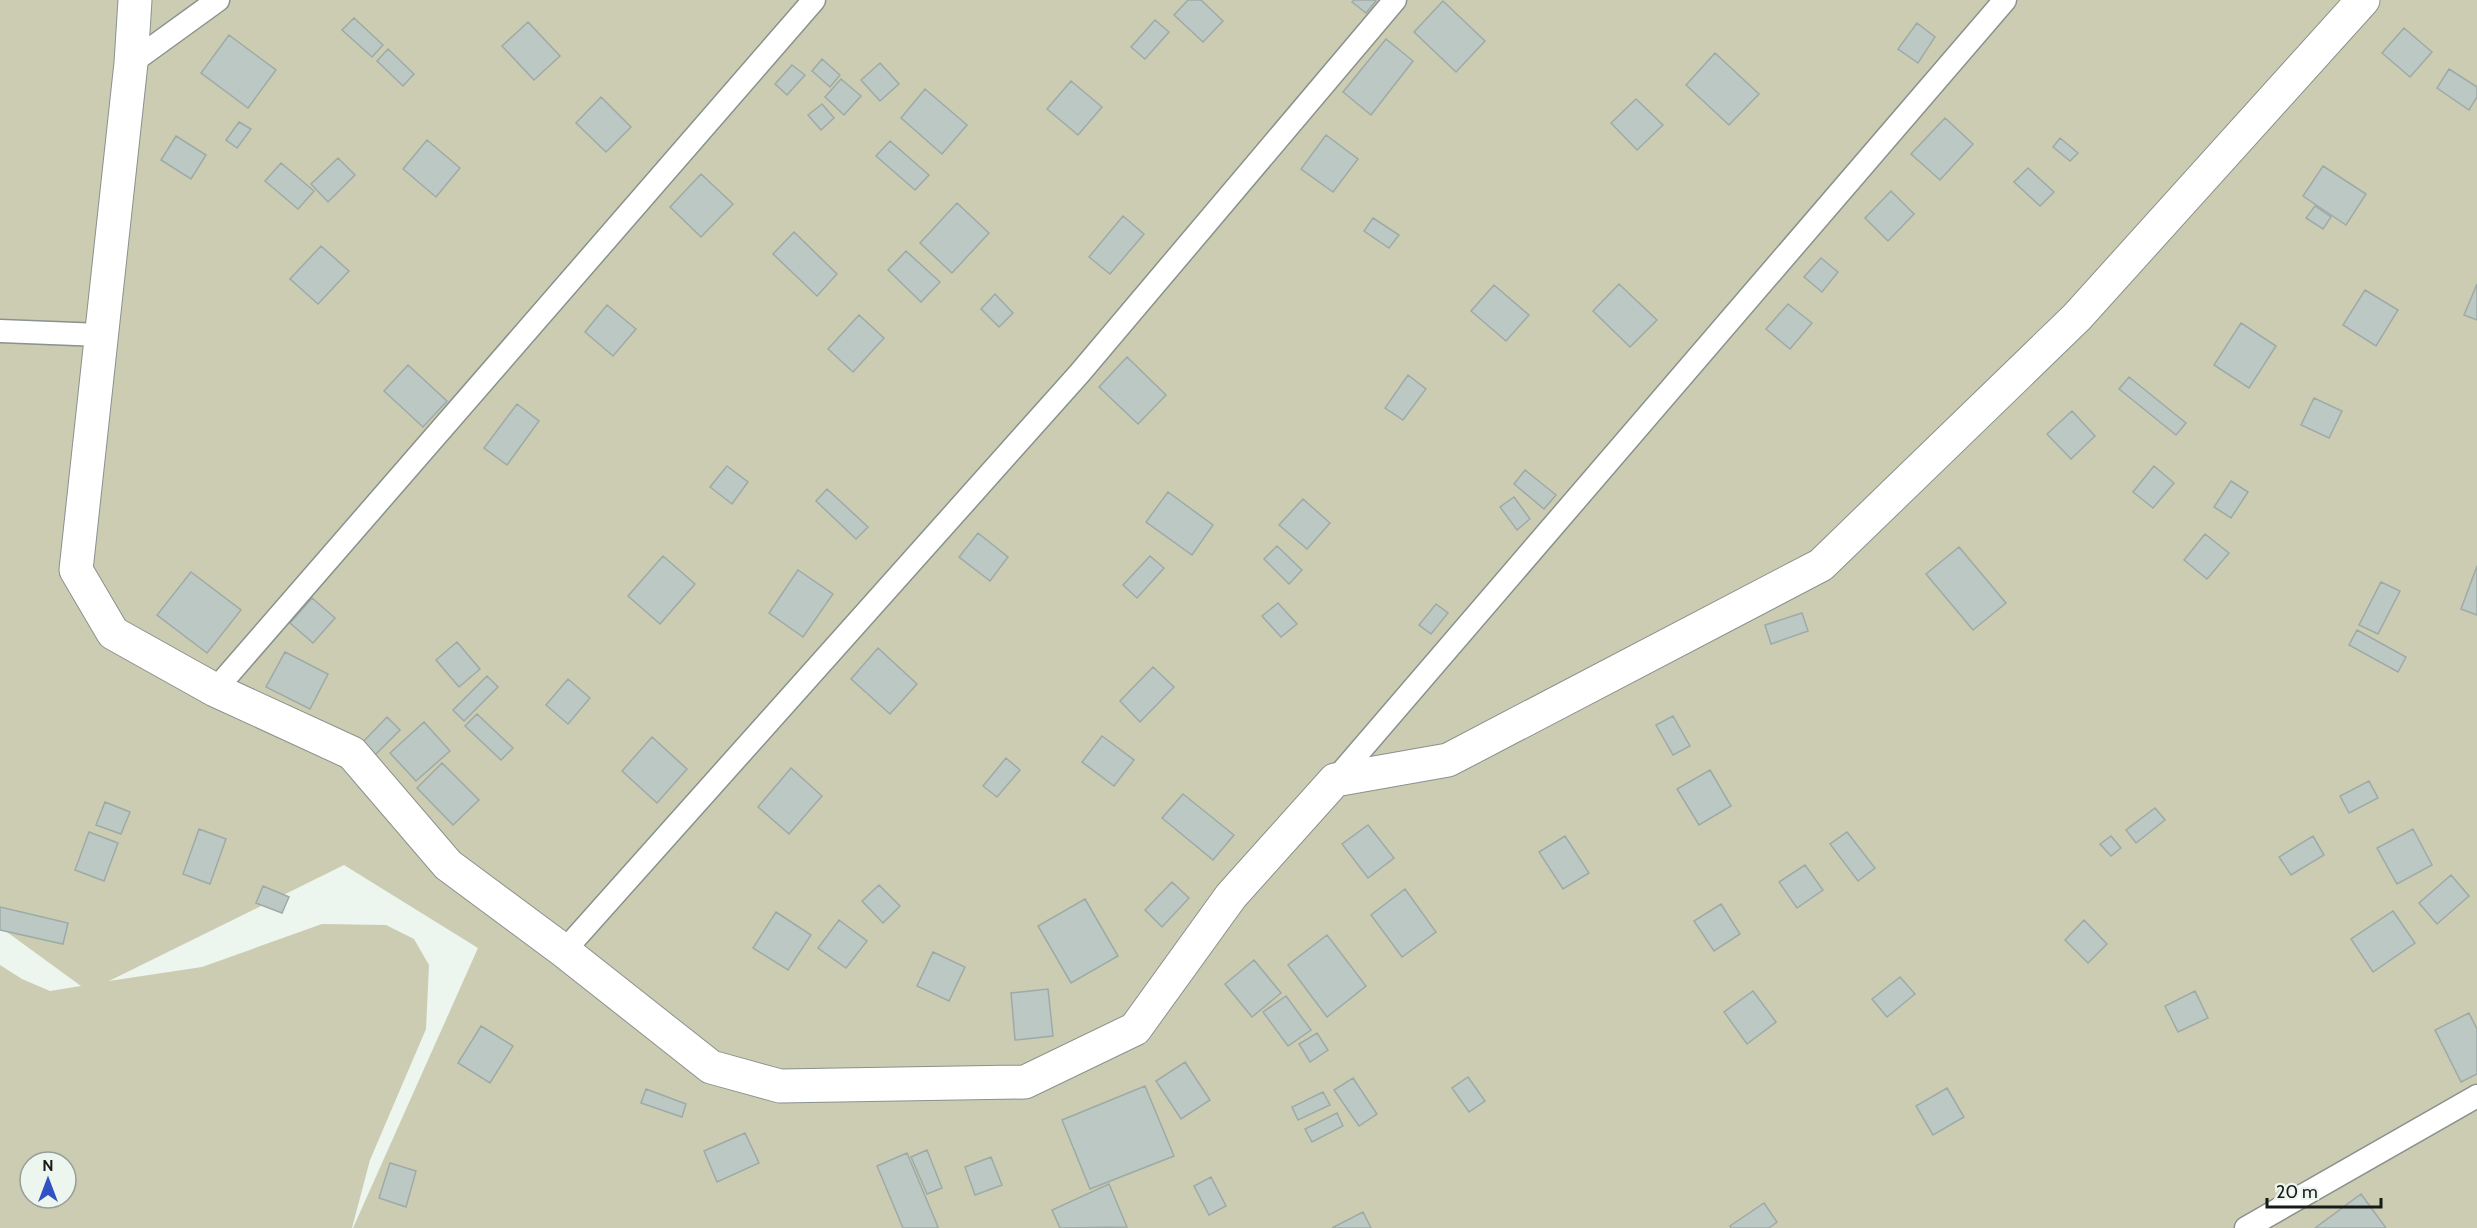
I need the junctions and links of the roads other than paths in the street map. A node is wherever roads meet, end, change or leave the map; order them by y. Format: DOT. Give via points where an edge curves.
graph roads {
  1 [pos="135,0"];
  2 [pos="218,0"];
  3 [pos="814,0"];
  4 [pos="1395,0"];
  5 [pos="2004,0"];
  6 [pos="2362,0"];
  7 [pos="131,63"];
  8 [pos="0,331"];
  9 [pos="101,336"];
  10 [pos="214,690"];
  11 [pos="1335,780"];
  12 [pos="564,951"];
  13 [pos="2477,1096"];
  14 [pos="2246,1228"];
  1 -- 7 [label="street"];
  2 -- 7 [label="lane"];
  3 -- 10 [label="lane"];
  4 -- 12 [label="lane" via="1079,374"];
  5 -- 11 [label="lane"];
  6 -- 11 [label="street" via="2077,316 1821,565 1448,760"];
  7 -- 9 [label="street"];
  8 -- 9 [label="lane"];
  9 -- 10 [label="street" via="76,570 113,633"];
  10 -- 12 [label="street" via="352,753 448,865"];
  11 -- 12 [label="street" via="1231,896 1135,1029 1025,1082 780,1086 711,1067"];
  13 -- 14 [label="lane"];
}
